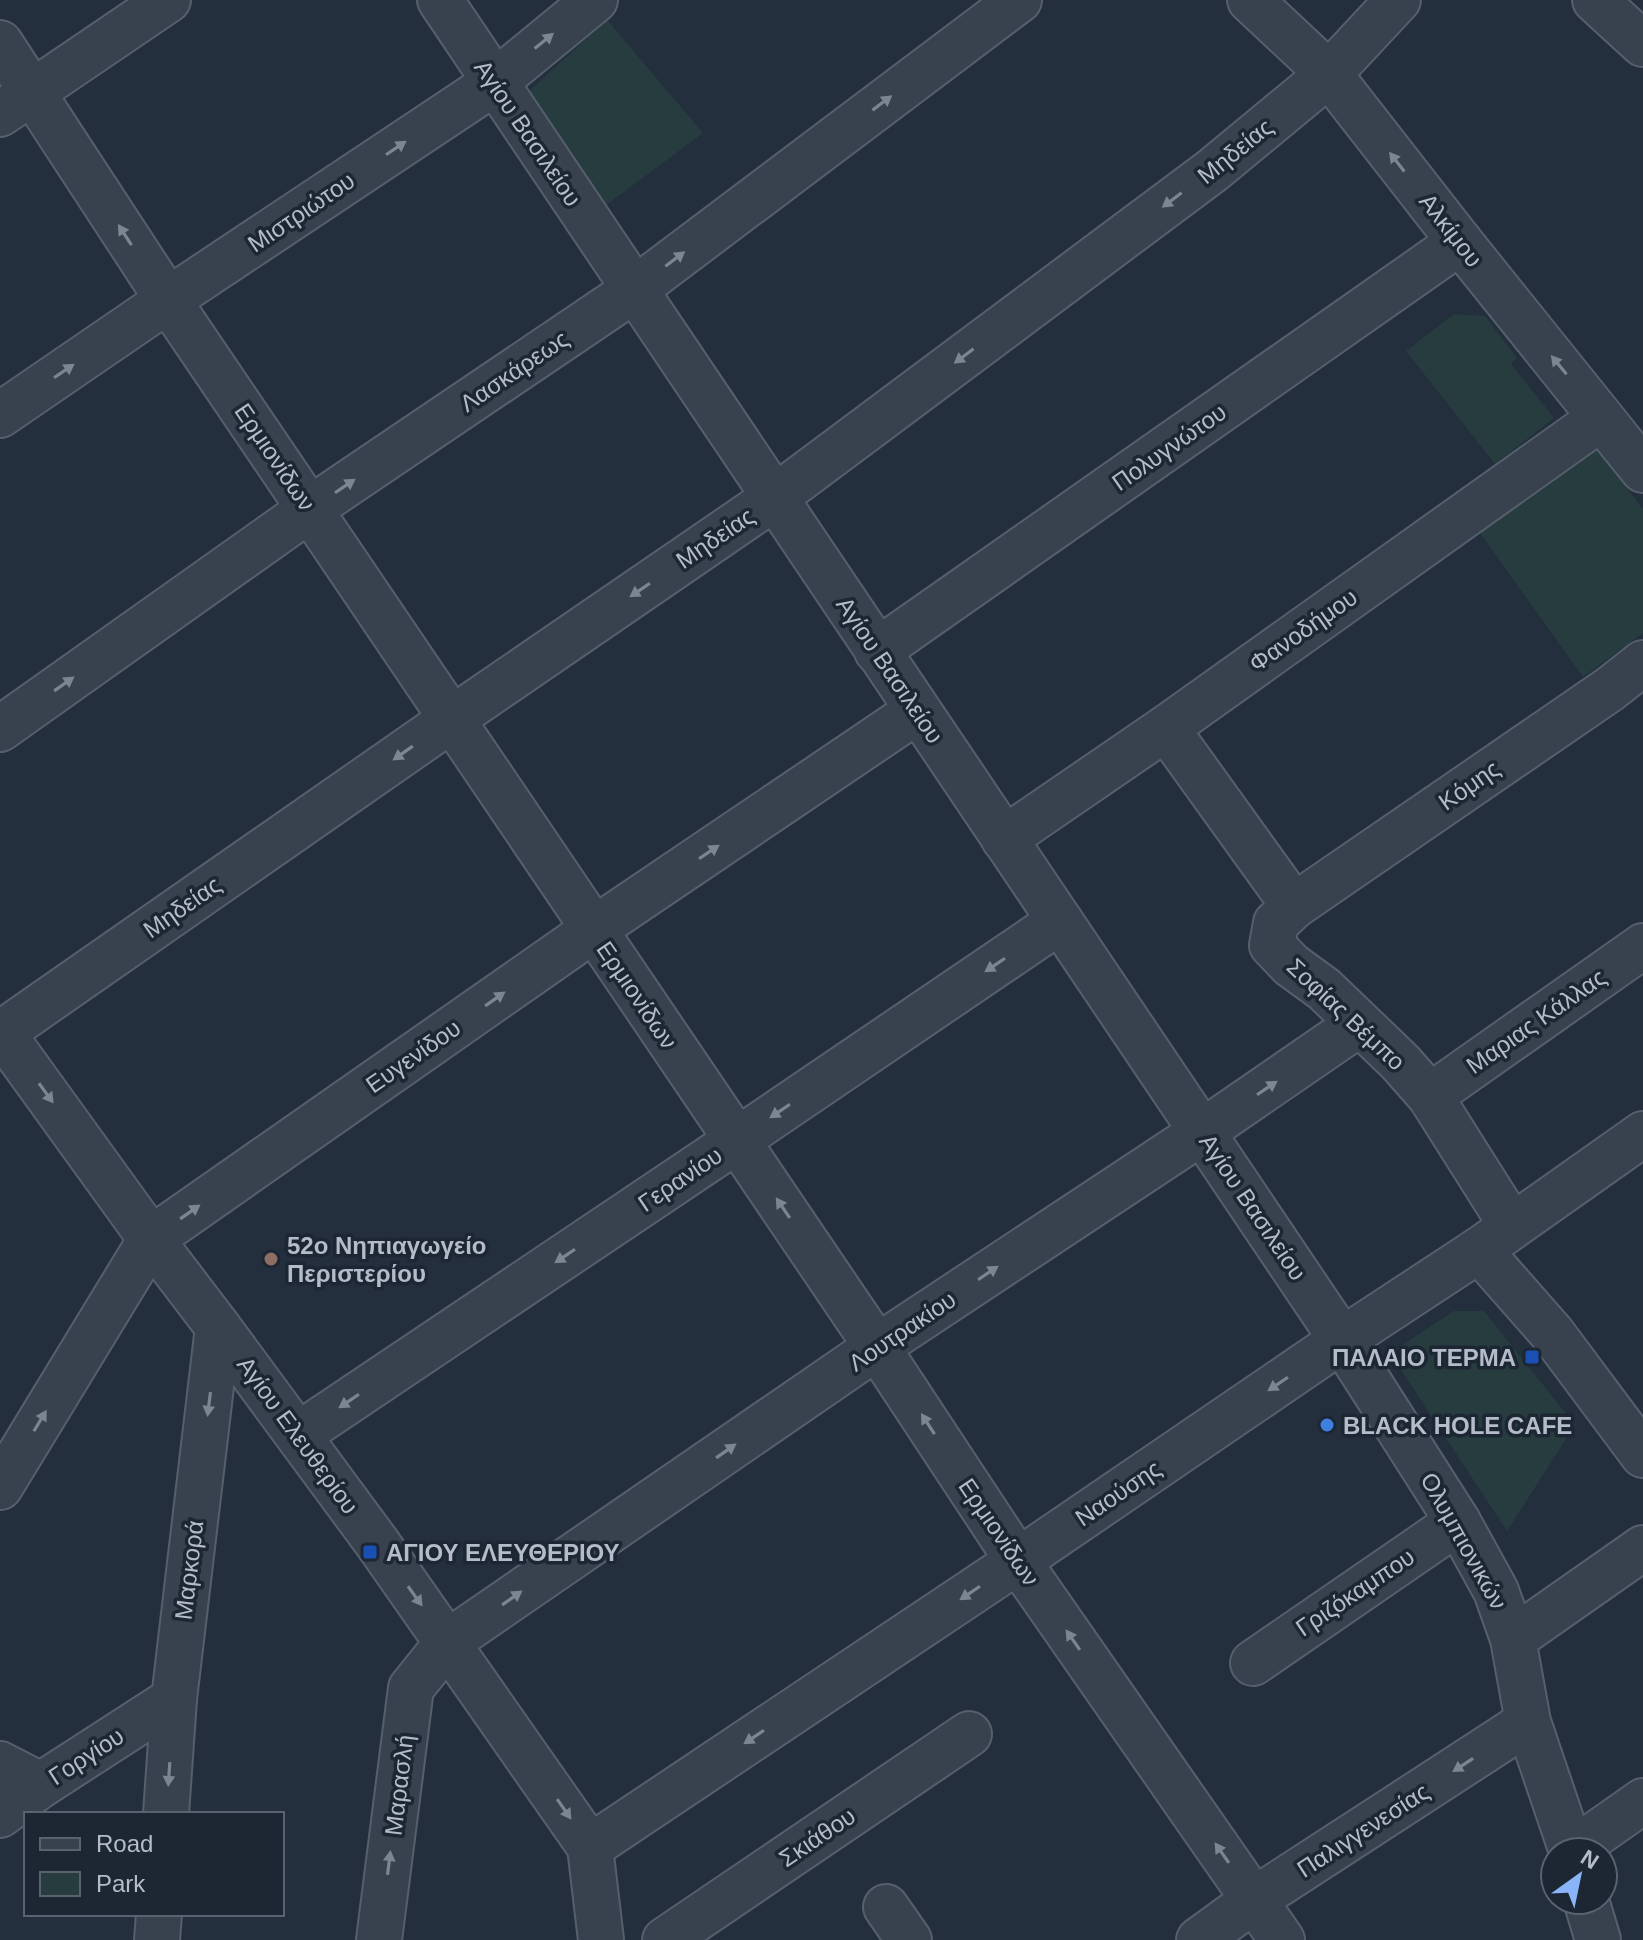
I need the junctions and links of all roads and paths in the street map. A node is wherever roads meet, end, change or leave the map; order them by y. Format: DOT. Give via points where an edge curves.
graph roads {
  1 [pos="168,0"];
  2 [pos="440,0"];
  3 [pos="595,0"];
  4 [pos="1019,0"];
  5 [pos="1250,0"];
  6 [pos="1398,0"];
  7 [pos="1595,0"];
  8 [pos="0,43"];
  9 [pos="1643,44"];
  10 [pos="1329,74"];
  11 [pos="494,83"];
  12 [pos="16,103"];
  13 [pos="1460,242"];
  14 [pos="634,290"];
  15 [pos="168,300"];
  16 [pos="0,415"];
  17 [pos="1601,418"];
  18 [pos="1643,470"];
  19 [pos="774,498"];
  20 [pos="310,509"];
  21 [pos="877,651"];
  22 [pos="1643,663"];
  23 [pos="917,711"];
  24 [pos="452,719"];
  25 [pos="1166,728"];
  26 [pos="0,729"];
  27 [pos="1004,839"];
  28 [pos="1294,906"];
  29 [pos="1060,921"];
  30 [pos="593,930"];
  31 [pos="1643,946"];
  32 [pos="1359,1024"];
  33 [pos="0,1032"];
  34 [pos="1430,1096"];
  35 [pos="1202,1132"];
  36 [pos="1643,1134"];
  37 [pos="736,1141"];
  38 [pos="1495,1238"];
  39 [pos="151,1239"];
  40 [pos="218,1327"];
  41 [pos="1342,1340"];
  42 [pos="877,1347"];
  43 [pos="298,1435"];
  44 [pos="1643,1455"];
  45 [pos="0,1487"];
  46 [pos="1458,1522"];
  47 [pos="1643,1548"];
  48 [pos="1018,1561"];
  49 [pos="1513,1639"];
  50 [pos="448,1642"];
  51 [pos="1253,1663"];
  52 [pos="174,1699"];
  53 [pos="1528,1722"];
  54 [pos="969,1734"];
  55 [pos="0,1764"];
  56 [pos="41,1785"];
  57 [pos="1643,1801"];
  58 [pos="166,1812"];
  59 [pos="0,1815"];
  60 [pos="1567,1836"];
  61 [pos="1594,1836"];
  62 [pos="590,1847"];
  63 [pos="1254,1900"];
  64 [pos="159,1916"];
  65 [pos="1591,1916"];
  66 [pos="157,1940"];
  67 [pos="379,1940"];
  68 [pos="601,1940"];
  69 [pos="665,1940"];
  70 [pos="1199,1940"];
  71 [pos="1282,1940"];
  72 [pos="1598,1940"];
  1 -- 12 [label="street"];
  2 -- 11 [label="street, Αγίου Βασιλείου"];
  11 -- 3 [label="street, Μιστριώτου, one-way"];
  14 -- 4 [label="street, Λασκάρεως, one-way"];
  5 -- 10 [label="street, Αλκίμου"];
  6 -- 10 [label="street, Μηδείας"];
  7 -- 9 [label="street"];
  8 -- 12 [label="street, Ερμιονίδων"];
  13 -- 10 [label="street, Αλκίμου, one-way"];
  10 -- 19 [label="street, Μηδείας, one-way" via="1213,170"];
  11 -- 14 [label="street, Αγίου Βασιλείου"];
  15 -- 11 [label="street, Μιστριώτου, one-way"];
  15 -- 12 [label="street, Ερμιονίδων, one-way"];
  17 -- 13 [label="street, Αλκίμου, one-way"];
  13 -- 21 [label="street, Πολυγνώτου"];
  14 -- 19 [label="street, Αγίου Βασιλείου"];
  20 -- 14 [label="street, Λασκάρεως, one-way"];
  16 -- 15 [label="street, Μιστριώτου, one-way"];
  15 -- 20 [label="street, Ερμιονίδων"];
  17 -- 18 [label="street, Αλκίμου"];
  17 -- 25 [label="street, Φανοδήμου"];
  19 -- 21 [label="street, Αγίου Βασιλείου"];
  19 -- 24 [label="street, Μηδείας, one-way"];
  20 -- 24 [label="street, Ερμιονίδων"];
  26 -- 20 [label="street, Λασκάρεως, one-way"];
  21 -- 23 [label="street, Αγίου Βασιλείου"];
  22 -- 28 [label="street, Κόμης"];
  23 -- 27 [label="street, Αγίου Βασιλείου"];
  30 -- 23 [label="street, Ευγενίδου, one-way"];
  24 -- 30 [label="street, Ερμιονίδων"];
  24 -- 33 [label="street, Μηδείας, one-way"];
  25 -- 27 [label="street, Φανοδήμου"];
  25 -- 28 [label="street"];
  27 -- 29 [label="street, Αγίου Βασιλείου"];
  28 -- 32 [label="street, Σοφίας Βέμπο" via="1276,923 1272,945"];
  29 -- 35 [label="street, Αγίου Βασιλείου"];
  29 -- 37 [label="street, Γερανίου, one-way"];
  30 -- 37 [label="street, Ερμιονίδων"];
  39 -- 30 [label="street, Ευγενίδου, one-way"];
  31 -- 34 [label="street, Μαριας Κάλλας"];
  32 -- 34 [label="street, Σοφίας Βέμπο"];
  35 -- 32 [label="street, Λουτρακίου, one-way"];
  33 -- 39 [label="street, Αγίου Ελευθερίου, one-way"];
  34 -- 38 [label="street, Σοφίας Βέμπο"];
  35 -- 41 [label="street, Αγίου Βασιλείου"];
  42 -- 35 [label="street, Λουτρακίου, one-way"];
  36 -- 38 [label="street, Ναούσης"];
  42 -- 37 [label="street, Ερμιονίδων, one-way"];
  37 -- 43 [label="street, Γερανίου, one-way"];
  38 -- 41 [label="street, Ναούσης"];
  38 -- 44 [label="street" via="1552,1333"];
  39 -- 40 [label="street, Αγίου Ελευθερίου"];
  45 -- 39 [label="street, Ευγενίδου, one-way"];
  40 -- 43 [label="street, Αγίου Ελευθερίου"];
  40 -- 52 [label="street, Μαρκορά, one-way"];
  41 -- 46 [label="street, Ολυμπιονικών"];
  41 -- 48 [label="street, Ναούσης, one-way"];
  48 -- 42 [label="street, Ερμιονίδων, one-way"];
  50 -- 42 [label="street, Λουτρακίου, one-way"];
  43 -- 50 [label="street, Αγίου Ελευθερίου, one-way"];
  46 -- 49 [label="street, Ολυμπιονικών" via="1496,1591"];
  46 -- 51 [label="street, Γριζόκαμπου"];
  47 -- 49 [label="street"];
  48 -- 62 [label="street, Ναούσης, one-way"];
  63 -- 48 [label="street, Ερμιονίδων, one-way"];
  49 -- 53 [label="street, Ολυμπιονικών"];
  50 -- 62 [label="street, Αγίου Ελευθερίου, one-way"];
  67 -- 50 [label="street, Μαρασλή, one-way" via="411,1688"];
  52 -- 56 [label="street, Γοργίου"];
  52 -- 58 [label="street, Μαρκορά, one-way"];
  53 -- 60 [label="street, Ολυμπιονικών"];
  53 -- 63 [label="street, Παλιγγενεσίας, one-way"];
  54 -- 69 [label="street, Σκιάθου"];
  55 -- 56 [label="street"];
  56 -- 59 [label="street, Γοργίου"];
  57 -- 61 [label="street"];
  62 -- 68 [label="street, Αγίου Ελευθερίου"];
  63 -- 70 [label="street, Παλιγγενεσίας"];
  63 -- 71 [label="street, Ερμιονίδων"];
  64 -- 66 [label="street"];
  65 -- 72 [label="street"];
}
